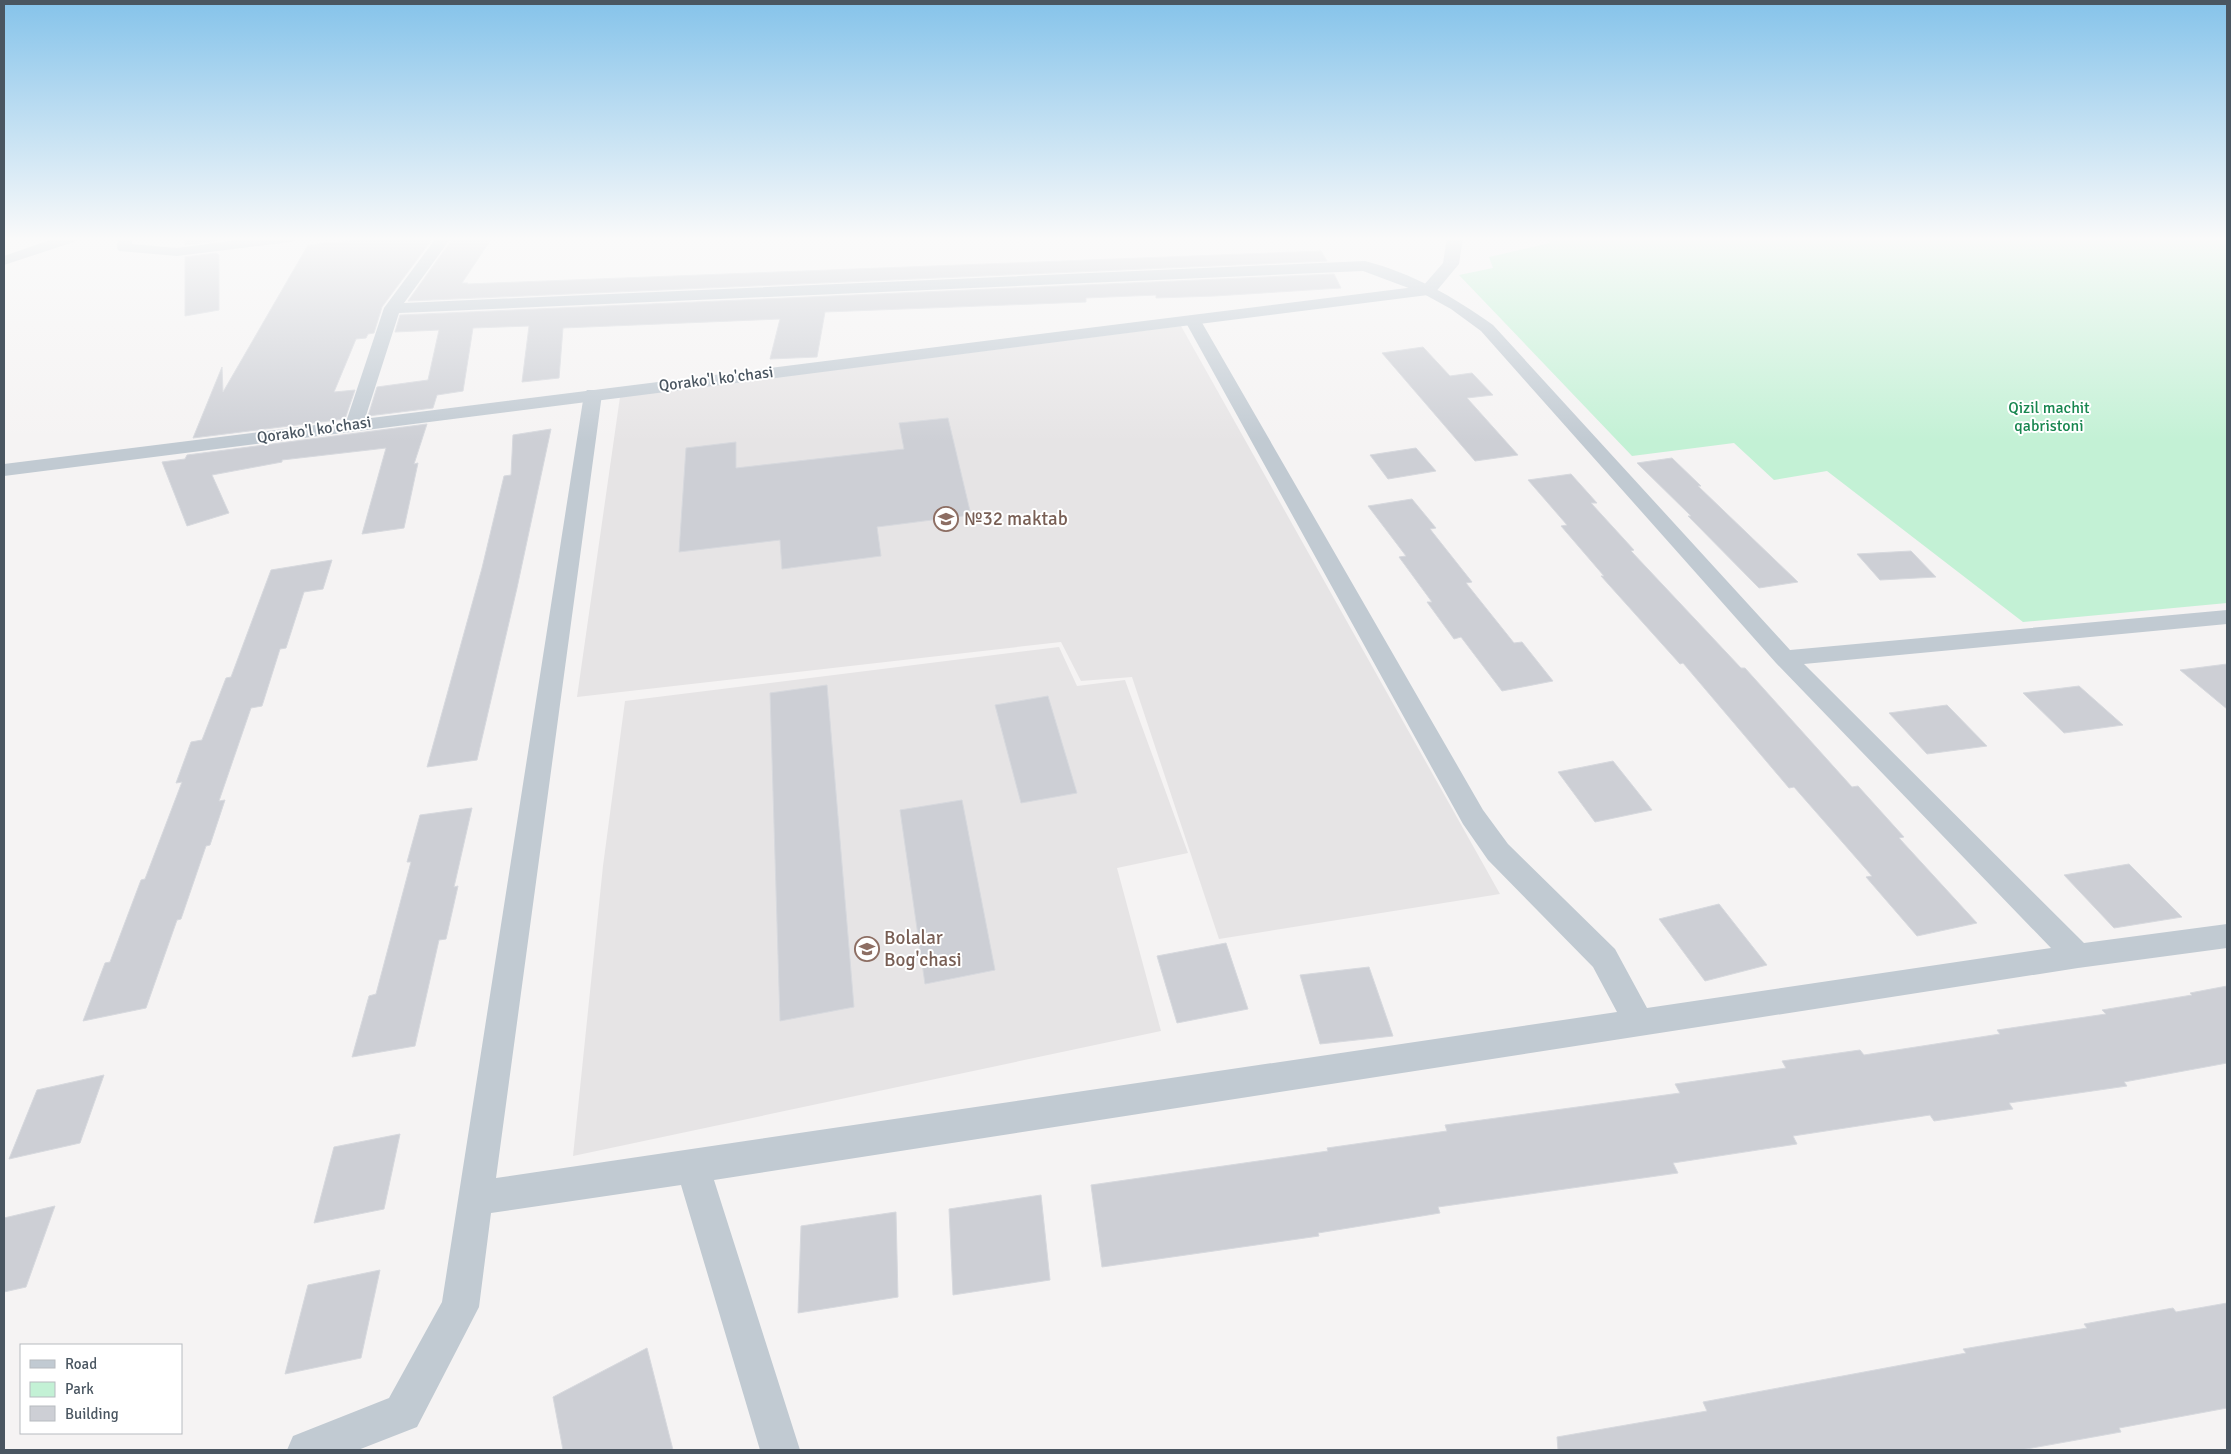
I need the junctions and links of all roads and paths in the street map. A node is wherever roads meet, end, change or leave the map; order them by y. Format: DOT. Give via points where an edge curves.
graph roads {
  1 [pos="442,306"];
  2 [pos="1303,306"];
  3 [pos="1456,306"];
  4 [pos="392,308"];
  5 [pos="1192,320"];
  6 [pos="593,394"];
  7 [pos="354,425"];
  8 [pos="4,470"];
  9 [pos="2227,617"];
  10 [pos="1784,658"];
  11 [pos="2227,936"];
  12 [pos="2078,956"];
  13 [pos="1639,1023"];
  14 [pos="693,1168"];
  15 [pos="476,1198"];
  16 [pos="307,1450"];
  17 [pos="780,1450"];
  1 -- 4 [label="street"];
  2 -- 5 [label="street, Qorako'l ko'chasi"];
  3 -- 10 [label="street" via="1487,328"];
  4 -- 7 [label="street"];
  5 -- 6 [label="street, Qorako'l ko'chasi"];
  5 -- 13 [label="street" via="1472,817 1498,852 1604,958"];
  6 -- 7 [label="street, Qorako'l ko'chasi"];
  6 -- 15 [label="street"];
  7 -- 8 [label="street, Qorako'l ko'chasi"];
  9 -- 10 [label="street"];
  10 -- 12 [label="street"];
  11 -- 12 [label="street"];
  12 -- 13 [label="street"];
  13 -- 14 [label="street"];
  14 -- 15 [label="street"];
  14 -- 17 [label="street"];
  15 -- 16 [label="street" via="460,1307 403,1413"];
}
